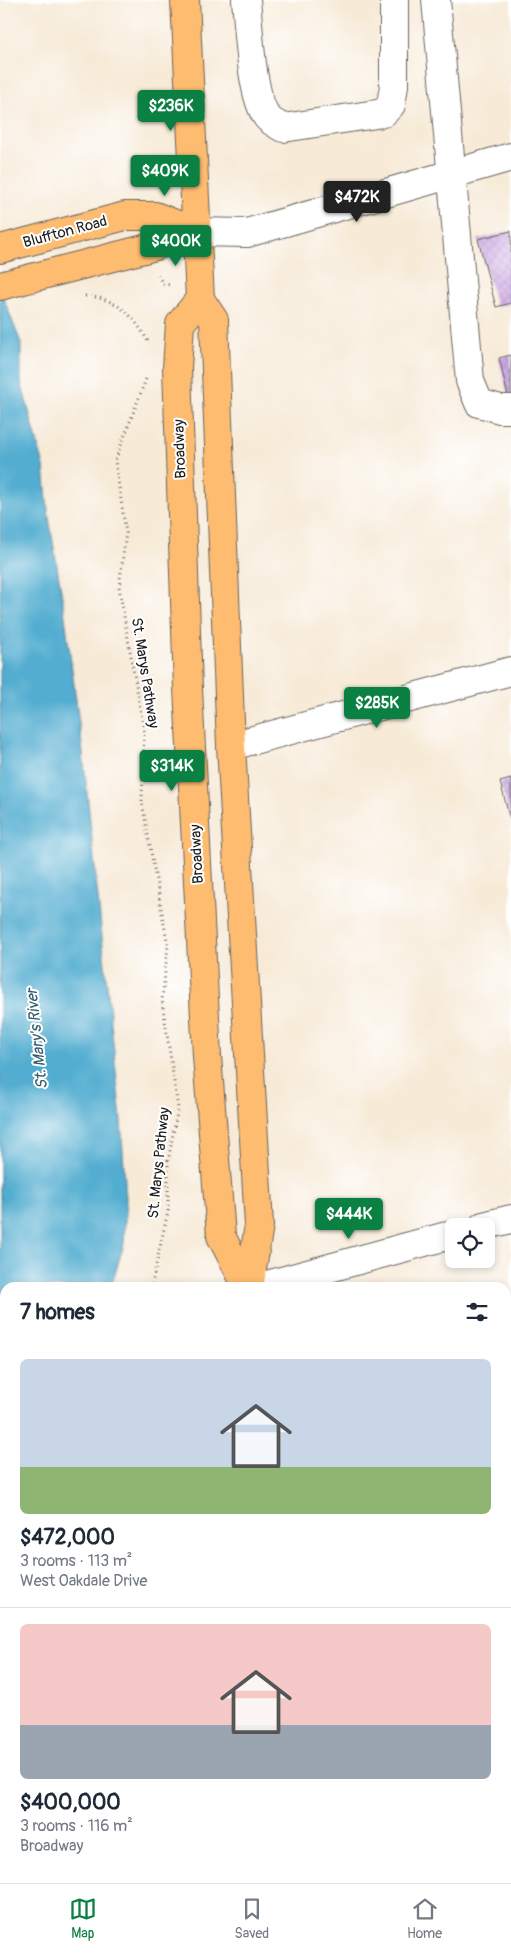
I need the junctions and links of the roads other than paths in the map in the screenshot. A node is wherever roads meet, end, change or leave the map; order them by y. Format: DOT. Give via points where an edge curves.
graph roads {
  1 [pos="185,0"];
  2 [pos="246,0"];
  3 [pos="394,0"];
  4 [pos="436,0"];
  5 [pos="511,157"];
  6 [pos="452,173"];
  7 [pos="195,232"];
  8 [pos="0,249"];
  9 [pos="0,286"];
  10 [pos="200,299"];
  11 [pos="511,409"];
  12 [pos="511,670"];
  13 [pos="231,746"];
  14 [pos="511,1219"];
  15 [pos="495,1223"];
  16 [pos="445,1236"];
  17 [pos="245,1282"];
  18 [pos="249,1282"];
  19 [pos="278,1282"];
  1 -- 7 [label="main road, Broadway"];
  2 -- 3 [label="street" via="255,81 262,108 268,119 283,128 383,113 391,104"];
  4 -- 6 [label="street"];
  5 -- 6 [label="street"];
  6 -- 7 [label="street" via="247,233"];
  6 -- 11 [label="street" via="470,380 479,403"];
  7 -- 8 [label="main road, Bluffton Road" via="155,216 125,216"];
  7 -- 9 [label="main road" via="156,246"];
  7 -- 10 [label="main road, Broadway"];
  10 -- 13 [label="main road, Broadway" via="214,320"];
  10 -- 17 [label="main road, Broadway" via="180,324 176,368 188,689 207,1056 221,1236"];
  12 -- 13 [label="street"];
  13 -- 18 [label="main road, Broadway" via="258,1225"];
  14 -- 15 [label="street"];
  16 -- 19 [label="street"];
}
